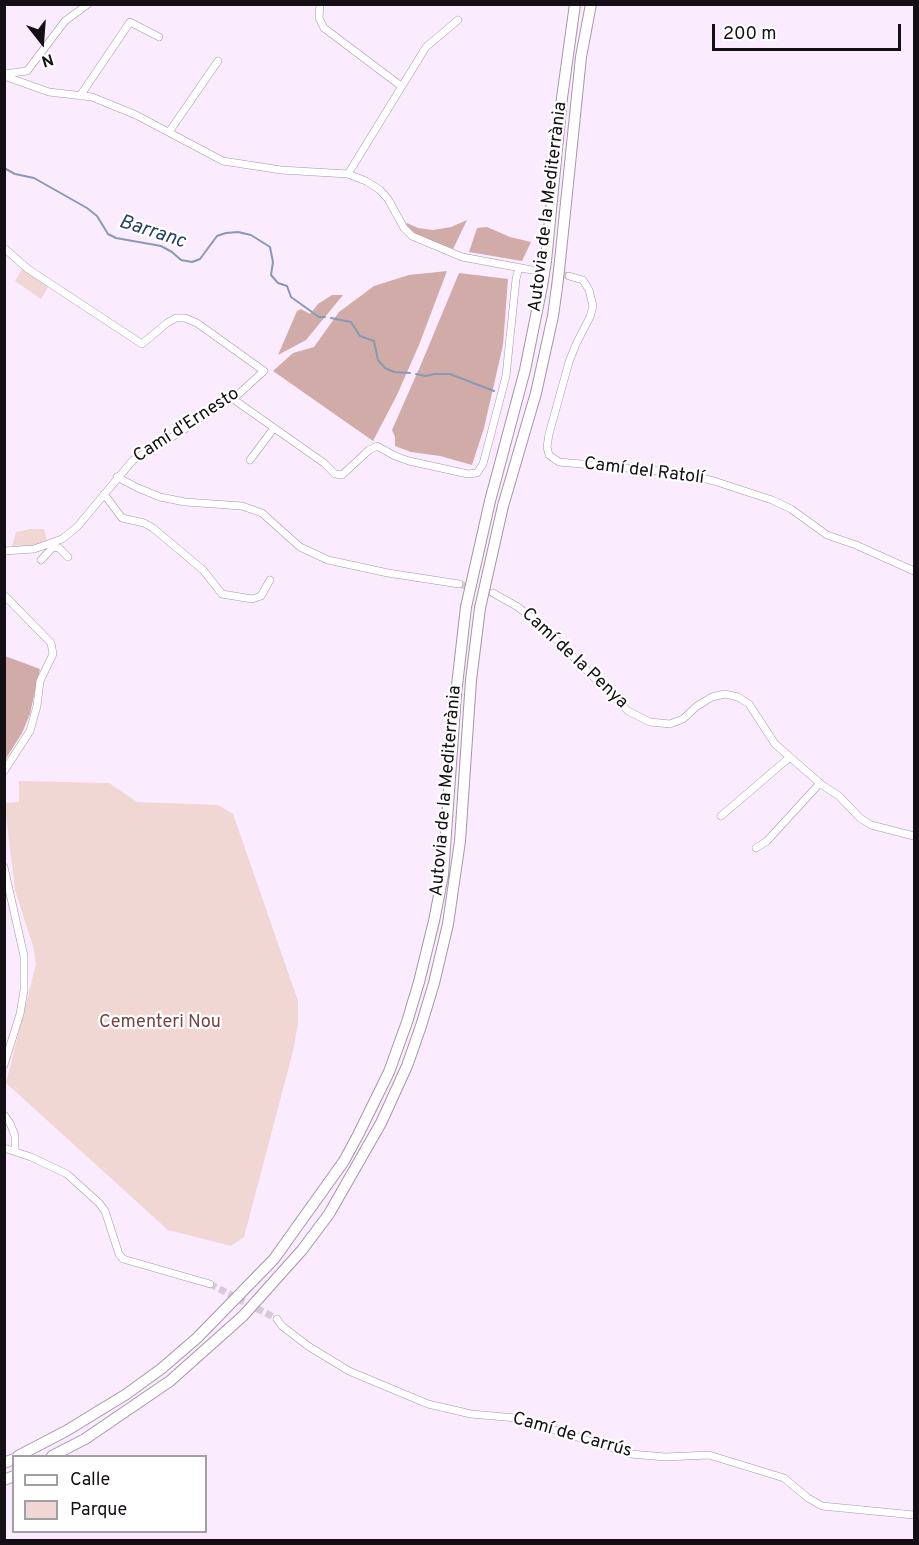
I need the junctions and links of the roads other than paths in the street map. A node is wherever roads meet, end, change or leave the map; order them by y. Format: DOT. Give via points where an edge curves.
graph roads {
  1 [pos="88,4"];
  2 [pos="320,4"];
  3 [pos="575,4"];
  4 [pos="591,4"];
  5 [pos="458,20"];
  6 [pos="159,37"];
  7 [pos="218,61"];
  8 [pos="4,75"];
  9 [pos="401,86"];
  10 [pos="80,96"];
  11 [pos="169,132"];
  12 [pos="348,174"];
  13 [pos="4,248"];
  14 [pos="519,268"];
  15 [pos="532,270"];
  16 [pos="572,277"];
  17 [pos="233,399"];
  18 [pos="274,428"];
  19 [pos="250,460"];
  20 [pos="117,477"];
  21 [pos="104,495"];
  22 [pos="60,540"];
  23 [pos="53,547"];
  24 [pos="4,551"];
  25 [pos="68,557"];
  26 [pos="41,560"];
  27 [pos="915,571"];
  28 [pos="270,580"];
  29 [pos="459,584"];
  30 [pos="493,593"];
  31 [pos="4,595"];
  32 [pos="790,757"];
  33 [pos="4,771"];
  34 [pos="820,783"];
  35 [pos="721,816"];
  36 [pos="915,836"];
  37 [pos="756,848"];
  38 [pos="4,867"];
  39 [pos="4,1065"];
  40 [pos="4,1115"];
  41 [pos="4,1148"];
  42 [pos="15,1150"];
  43 [pos="210,1284"];
  44 [pos="278,1319"];
  45 [pos="20,1455"];
  46 [pos="54,1455"];
  47 [pos="915,1515"];
  1 -- 8 [label="street" via="65,21 27,71"];
  2 -- 9 [label="street" via="319,18 324,28"];
  3 -- 45 [label="highway, Autovia de la Mediterrània, bridge" via="542,286 466,607 442,875 434,921 420,982 389,1072 344,1161 274,1259 217,1319 160,1369 99,1411"];
  4 -- 46 [label="highway, Autovia de la Mediterrània, bridge" via="553,316 480,608 460,841 448,924 407,1066 381,1123 329,1214 274,1282 243,1316 170,1381 94,1433"];
  5 -- 9 [label="street" via="426,47"];
  6 -- 10 [label="street" via="130,22"];
  7 -- 11 [label="street"];
  8 -- 10 [label="street" via="49,92"];
  9 -- 12 [label="street"];
  10 -- 11 [label="street" via="92,97"];
  11 -- 12 [label="street" via="223,160 281,170"];
  12 -- 14 [label="street" via="380,190 412,236 462,257"];
  13 -- 17 [label="street, Camí d'Ernesto" via="28,269 142,344 176,318 197,323 264,371"];
  14 -- 15 [label="street"];
  14 -- 18 [label="street" via="506,376 483,464 477,473 409,461 377,447 342,475 335,474"];
  16 -- 27 [label="street, Camí del Ratolí" via="583,280 593,306 569,362 547,447 549,455 559,462 681,473 714,481 772,500 827,535"];
  17 -- 18 [label="street"];
  17 -- 20 [label="street, Camí d'Ernesto" via="133,460"];
  18 -- 19 [label="street"];
  20 -- 21 [label="street, Camí d'Ernesto"];
  20 -- 29 [label="street" via="160,496 242,506 262,513 300,547 328,560"];
  21 -- 22 [label="street, Camí d'Ernesto"];
  21 -- 28 [label="street" via="123,518 153,528 203,570 222,594 252,599 261,596"];
  22 -- 23 [label="street"];
  22 -- 24 [label="street, Camí d'Ernesto" via="34,549"];
  23 -- 25 [label="street"];
  23 -- 26 [label="street"];
  30 -- 32 [label="street, Camí de la Penya" via="542,626 635,715 650,722 670,724 725,693 749,704 775,744"];
  31 -- 33 [label="street" via="51,643 53,654 40,681 30,732"];
  32 -- 34 [label="street, Camí de la Penya"];
  32 -- 35 [label="street"];
  34 -- 36 [label="street, Camí de la Penya" via="871,825"];
  34 -- 37 [label="street"];
  38 -- 39 [label="street" via="24,956 24,990"];
  40 -- 42 [label="street" via="15,1136"];
  41 -- 42 [label="street"];
  42 -- 43 [label="street" via="67,1174 99,1203 123,1259"];
  44 -- 47 [label="street, Camí de Carrús" via="308,1346 349,1371 428,1404 471,1414 516,1418 631,1454 709,1455 784,1478 822,1506"];
}
